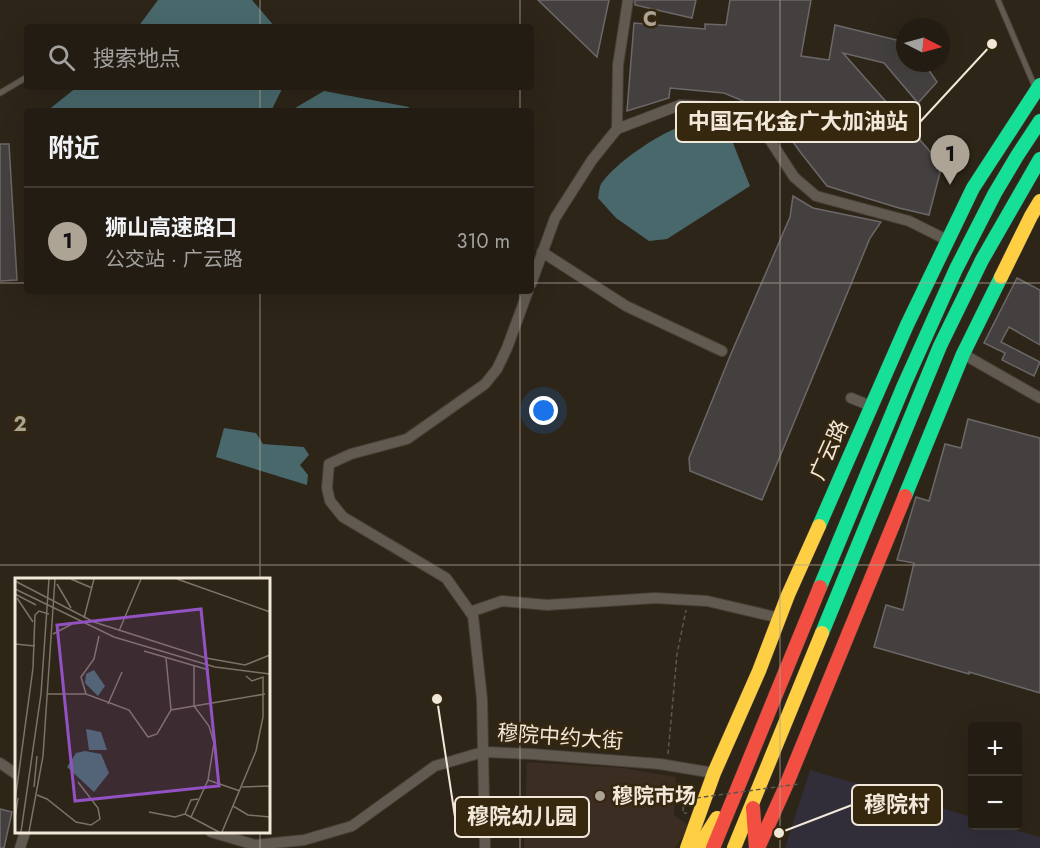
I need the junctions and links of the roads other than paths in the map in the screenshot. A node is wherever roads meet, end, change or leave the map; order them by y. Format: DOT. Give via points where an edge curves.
graph roads {
  1 [pos="628,0"];
  2 [pos="998,0"];
  3 [pos="24,79"];
  4 [pos="1038,88"];
  5 [pos="0,93"];
  6 [pos="1040,121"];
  7 [pos="617,129"];
  8 [pos="1040,159"];
  9 [pos="1040,201"];
  10 [pos="946,240"];
  11 [pos="542,252"];
  12 [pos="534,275"];
  13 [pos="527,294"];
  14 [pos="722,351"];
  15 [pos="963,354"];
  16 [pos="851,398"];
  17 [pos="1040,398"];
  18 [pos="871,406"];
  19 [pos="470,612"];
  20 [pos="780,618"];
  21 [pos="483,752"];
  22 [pos="0,763"];
  23 [pos="15,773"];
  24 [pos="714,773"];
  25 [pos="738,786"];
  26 [pos="752,802"];
  27 [pos="24,833"];
  28 [pos="217,833"];
  29 [pos="20,848"];
  30 [pos="485,848"];
  31 [pos="687,848"];
  32 [pos="696,848"];
  33 [pos="713,848"];
  34 [pos="734,848"];
  35 [pos="757,848"];
  1 -- 7 [label="street" via="618,66"];
  2 -- 4 [label="lane"];
  3 -- 5 [label="lane"];
  4 -- 10 [label="main road, 广云路" via="973,188"];
  6 -- 25 [label="main road, 广云路" via="1000,185 931,323"];
  7 -- 10 [label="street" via="680,105 719,107 759,123 795,177 816,196 909,221"];
  7 -- 11 [label="street" via="555,218"];
  8 -- 26 [label="main road" via="982,260 940,346"];
  9 -- 15 [label="main road"];
  10 -- 18 [label="main road, 广云路"];
  11 -- 12 [label="street"];
  11 -- 14 [label="street" via="626,306"];
  13 -- 19 [label="street" via="507,348 485,384 407,439 329,464 330,501 343,517 446,578"];
  15 -- 17 [label="street"];
  15 -- 35 [label="main road"];
  16 -- 18 [label="street"];
  18 -- 20 [label="main road, 广云路"];
  19 -- 20 [label="street" via="502,601 547,605 655,598 707,601"];
  19 -- 21 [label="street" via="482,699"];
  20 -- 24 [label="main road, 广云路"];
  21 -- 24 [label="street, 穆院中约大街" via="667,765"];
  21 -- 28 [label="street, 穆院中约大街" via="435,766 352,826 304,840 255,845"];
  21 -- 30 [label="street"];
  22 -- 23 [label="street"];
  24 -- 31 [label="main road, 广云路"];
  25 -- 32 [label="main road"];
  25 -- 33 [label="main road, 广云路"];
  26 -- 34 [label="main road"];
  26 -- 35 [label="main road"];
  27 -- 29 [label="street"];
}
